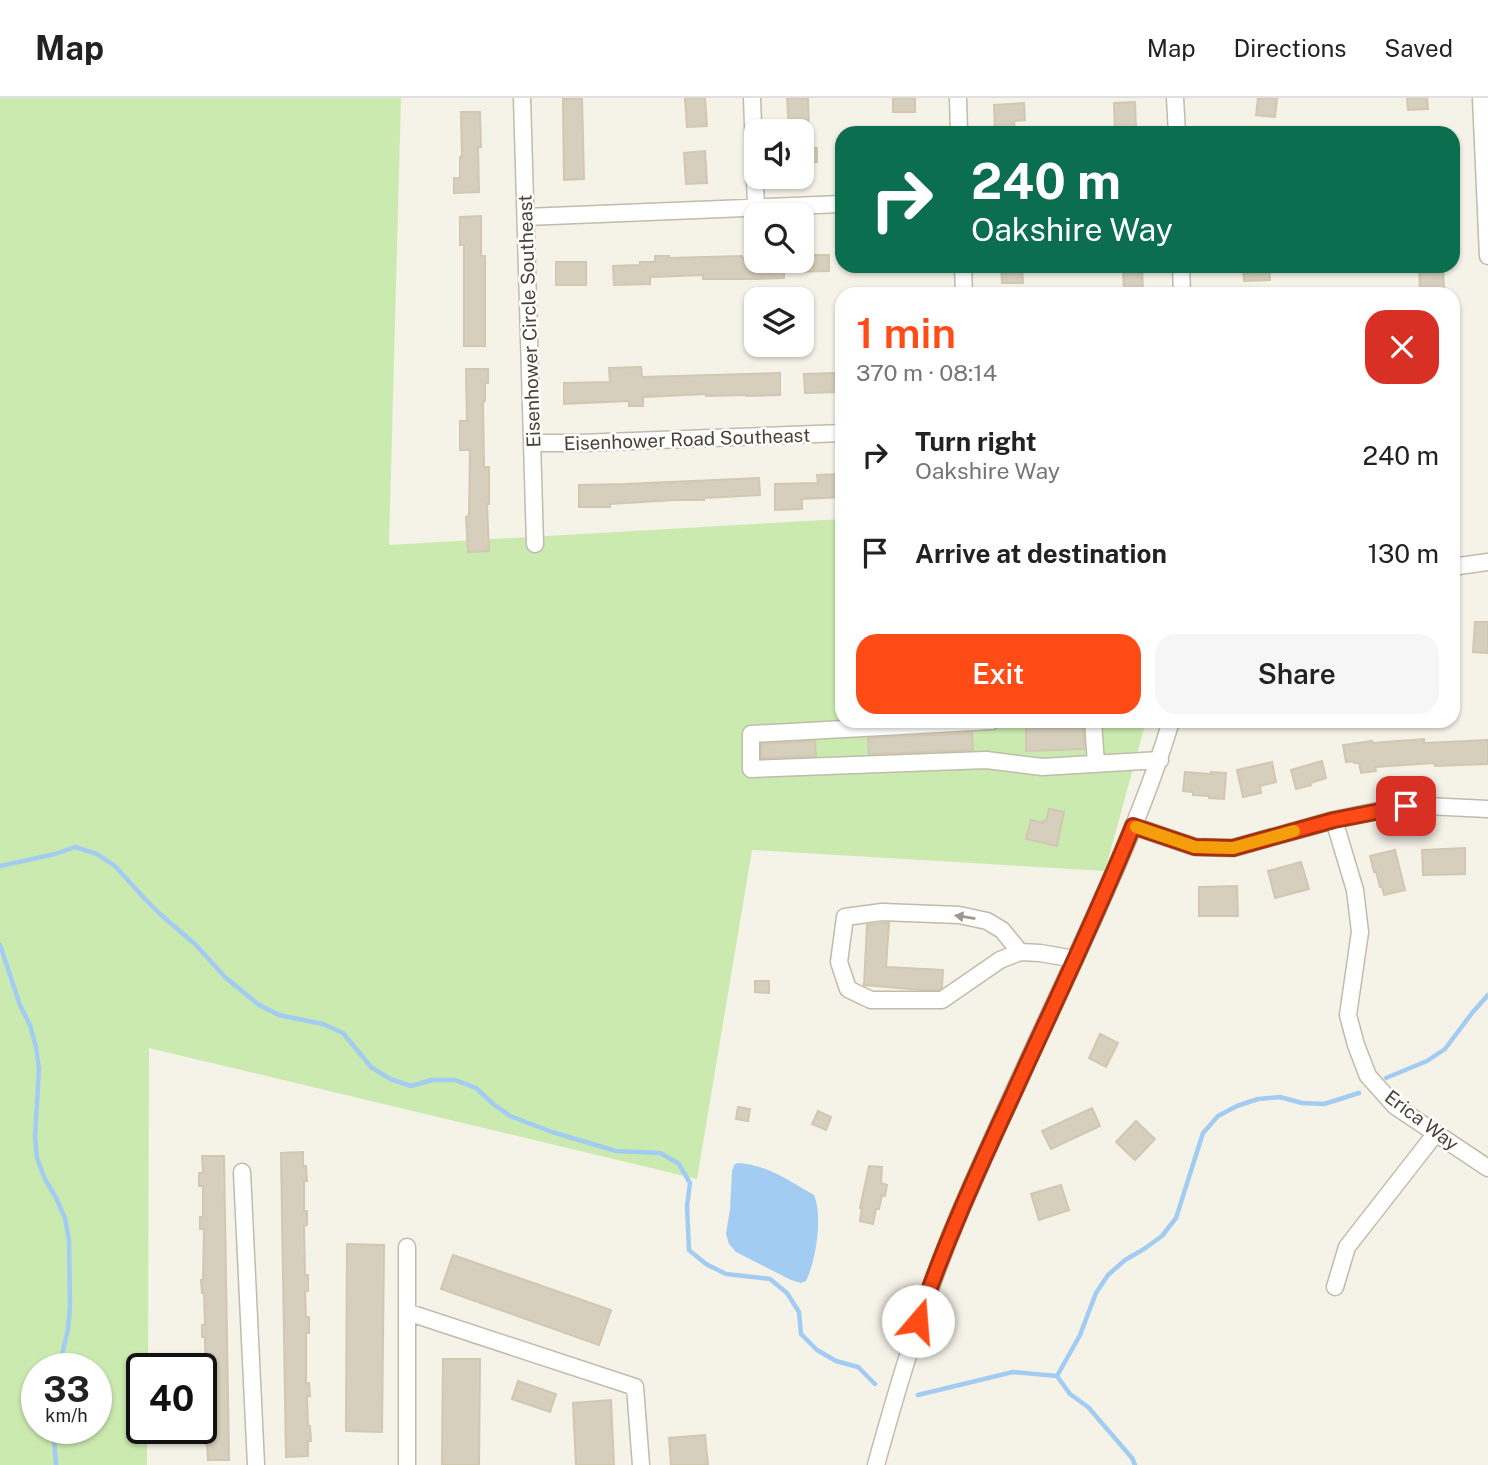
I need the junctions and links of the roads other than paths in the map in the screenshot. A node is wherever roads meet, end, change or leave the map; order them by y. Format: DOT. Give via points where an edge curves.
graph roads {
  1 [pos="522,98"];
  2 [pos="752,98"];
  3 [pos="958,98"];
  4 [pos="1175,98"];
  5 [pos="1482,98"];
  6 [pos="959,126"];
  7 [pos="1177,126"];
  8 [pos="756,203"];
  9 [pos="835,204"];
  10 [pos="814,205"];
  11 [pos="744,207"];
  12 [pos="526,216"];
  13 [pos="1488,256"];
  14 [pos="835,433"];
  15 [pos="532,443"];
  16 [pos="535,544"];
  17 [pos="1488,562"];
  18 [pos="1460,566"];
  19 [pos="862,728"];
  20 [pos="1093,728"];
  21 [pos="1169,728"];
  22 [pos="1160,760"];
  23 [pos="1096,764"];
  24 [pos="1488,809"];
  25 [pos="1334,820"];
  26 [pos="1133,826"];
  27 [pos="1020,952"];
  28 [pos="1075,959"];
  29 [pos="1436,1133"];
  30 [pos="1488,1168"];
  31 [pos="242,1171"];
  32 [pos="407,1247"];
  33 [pos="1335,1287"];
  34 [pos="407,1312"];
  35 [pos="256,1465"];
  36 [pos="407,1465"];
  37 [pos="641,1465"];
  38 [pos="876,1465"];
  1 -- 12 [label="street, Eisenhower Circle Southeast"];
  2 -- 8 [label="street"];
  3 -- 6 [label="street"];
  4 -- 7 [label="street"];
  5 -- 13 [label="street"];
  9 -- 10 [label="street"];
  11 -- 12 [label="street"];
  12 -- 15 [label="street, Eisenhower Circle Southeast"];
  14 -- 15 [label="street, Eisenhower Road Southeast"];
  15 -- 16 [label="street, Eisenhower Circle Southeast"];
  17 -- 18 [label="street"];
  19 -- 23 [label="street" via="751,734 751,769 986,760 1042,767"];
  20 -- 23 [label="street"];
  21 -- 22 [label="street"];
  22 -- 23 [label="street"];
  22 -- 26 [label="street"];
  24 -- 25 [label="street" via="1406,806"];
  25 -- 26 [label="street" via="1233,848 1195,847"];
  25 -- 29 [label="street, Erica Way" via="1355,890 1360,932 1348,1014 1356,1045 1368,1076 1395,1106"];
  26 -- 28 [label="street"];
  27 -- 27 [label="street, one-way" via="1002,930 987,921 959,915 882,912 845,917 839,962 848,989 871,1000 942,1000 1000,960"];
  27 -- 28 [label="street"];
  28 -- 38 [label="street" via="933,1276"];
  29 -- 30 [label="street, Erica Way"];
  29 -- 33 [label="street" via="1347,1247"];
  31 -- 35 [label="street"];
  32 -- 34 [label="street"];
  34 -- 36 [label="street"];
  34 -- 37 [label="street" via="635,1387"];
}
